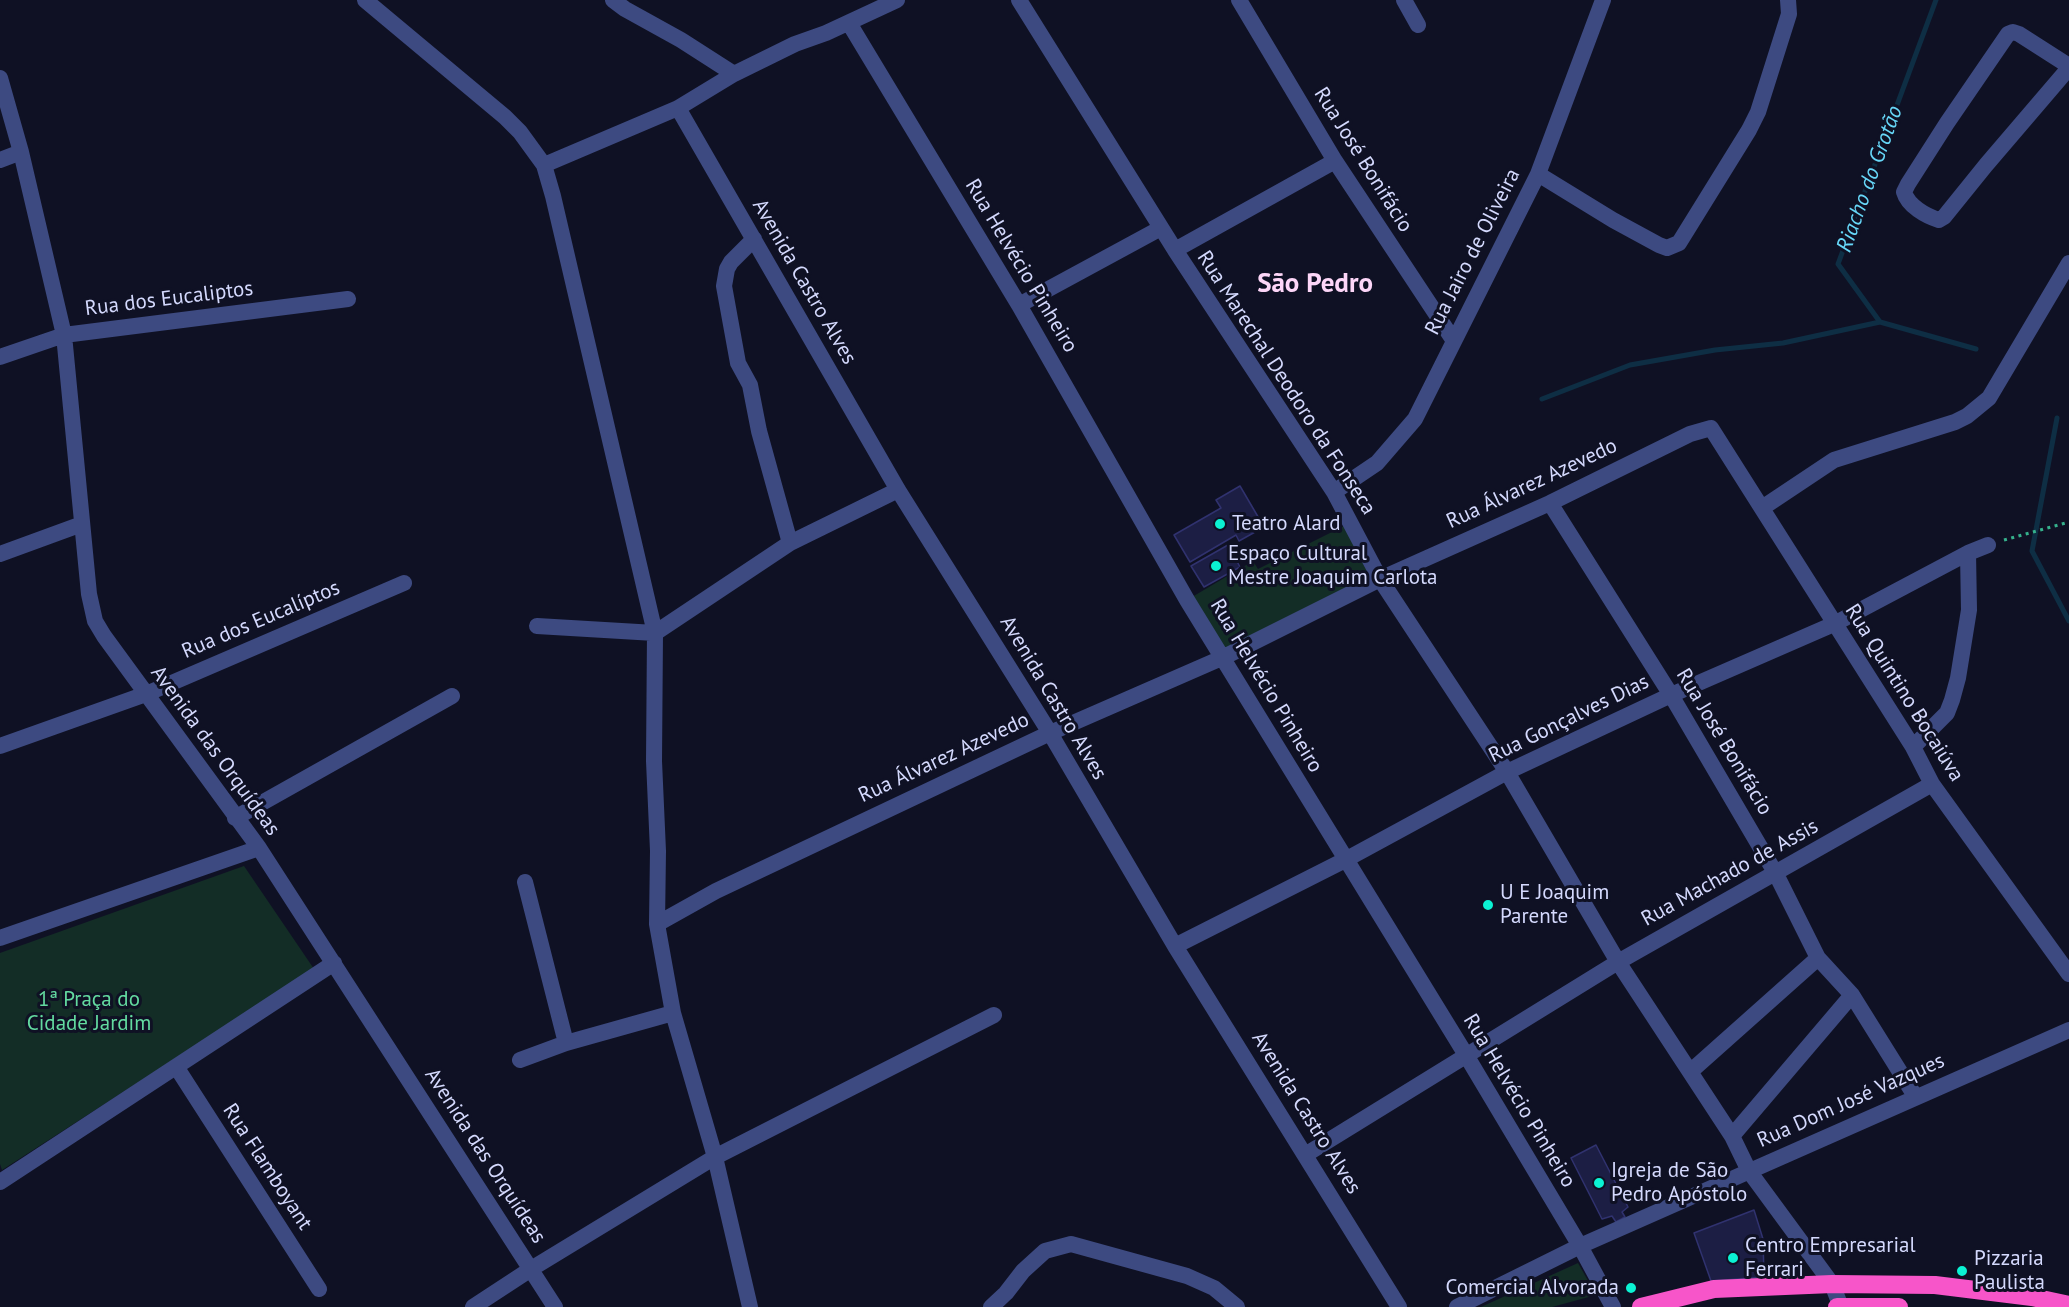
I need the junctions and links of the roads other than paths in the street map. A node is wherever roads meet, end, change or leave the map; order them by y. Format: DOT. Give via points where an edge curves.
graph roads {
  1 [pos="365,0"];
  2 [pos="613,0"];
  3 [pos="897,0"];
  4 [pos="1019,0"];
  5 [pos="1239,0"];
  6 [pos="1404,0"];
  7 [pos="1604,0"];
  8 [pos="1788,0"];
  9 [pos="849,23"];
  10 [pos="1418,25"];
  11 [pos="2069,67"];
  12 [pos="734,74"];
  13 [pos="0,78"];
  14 [pos="678,108"];
  15 [pos="21,152"];
  16 [pos="0,160"];
  17 [pos="1335,161"];
  18 [pos="544,165"];
  19 [pos="1538,174"];
  20 [pos="1161,228"];
  21 [pos="754,239"];
  22 [pos="1175,250"];
  23 [pos="2069,263"];
  24 [pos="348,299"];
  25 [pos="1019,305"];
  26 [pos="64,335"];
  27 [pos="1454,341"];
  28 [pos="0,357"];
  29 [pos="1711,428"];
  30 [pos="898,490"];
  31 [pos="1334,492"];
  32 [pos="1550,502"];
  33 [pos="1762,508"];
  34 [pos="82,524"];
  35 [pos="790,543"];
  36 [pos="1988,545"];
  37 [pos="1968,553"];
  38 [pos="0,554"];
  39 [pos="1380,579"];
  40 [pos="404,583"];
  41 [pos="1834,624"];
  42 [pos="537,626"];
  43 [pos="655,633"];
  44 [pos="1224,657"];
  45 [pos="146,694"];
  46 [pos="1671,695"];
  47 [pos="452,696"];
  48 [pos="1050,733"];
  49 [pos="0,746"];
  50 [pos="1913,747"];
  51 [pos="1507,772"];
  52 [pos="1932,784"];
  53 [pos="235,818"];
  54 [pos="259,848"];
  55 [pos="1345,860"];
  56 [pos="1776,874"];
  57 [pos="525,882"];
  58 [pos="657,924"];
  59 [pos="1,934"];
  60 [pos="1175,946"];
  61 [pos="1818,958"];
  62 [pos="1618,962"];
  63 [pos="334,963"];
  64 [pos="2069,974"];
  65 [pos="1852,995"];
  66 [pos="674,1013"];
  67 [pos="994,1015"];
  68 [pos="2069,1030"];
  69 [pos="566,1043"];
  70 [pos="1466,1055"];
  71 [pos="520,1060"];
  72 [pos="177,1068"];
  73 [pos="1690,1072"];
  74 [pos="1915,1096"];
  75 [pos="1732,1136"];
  76 [pos="1305,1155"];
  77 [pos="715,1157"];
  78 [pos="1749,1171"];
  79 [pos="0,1182"];
  80 [pos="1580,1246"];
  81 [pos="531,1269"];
  82 [pos="1832,1284"];
  83 [pos="319,1289"];
  84 [pos="749,1305"];
  85 [pos="2069,1305"];
  86 [pos="473,1307"];
  87 [pos="555,1307"];
  88 [pos="991,1307"];
  89 [pos="1237,1307"];
  90 [pos="1399,1307"];
  91 [pos="1457,1307"];
  92 [pos="1613,1307"];
  93 [pos="1641,1307"];
  94 [pos="1840,1307"];
  95 [pos="1899,1307"];
  1 -- 18 [label="street" via="505,117"];
  2 -- 12 [label="street"];
  3 -- 9 [label="street"];
  4 -- 20 [label="street, Rua Marechal Deodoro da Fonseca"];
  5 -- 17 [label="street, Rua José Bonifácio"];
  6 -- 10 [label="street"];
  7 -- 19 [label="street, Rua Jairo de Oliveira"];
  8 -- 19 [label="street" via="1789,14 1754,121 1679,243 1667,248 1659,245"];
  9 -- 12 [label="street"];
  9 -- 25 [label="street, Rua Helvécio Pinheiro"];
  11 -- 11 [label="street" via="2015,32 2008,34 1904,192 1906,199 1933,219 1939,220 1949,213"];
  12 -- 14 [label="street"];
  13 -- 15 [label="street, Avenida das Orquídeas"];
  14 -- 18 [label="street"];
  14 -- 21 [label="street, Avenida Castro Alves"];
  15 -- 16 [label="street"];
  15 -- 26 [label="street, Avenida das Orquídeas"];
  17 -- 22 [label="street"];
  17 -- 27 [label="street, Rua José Bonifácio"];
  18 -- 43 [label="street"];
  19 -- 27 [label="street, Rua Jairo de Oliveira"];
  20 -- 22 [label="street, Rua Marechal Deodoro da Fonseca"];
  20 -- 25 [label="street"];
  21 -- 30 [label="street, Avenida Castro Alves"];
  21 -- 35 [label="street" via="731,262 724,285 738,363 750,385"];
  22 -- 31 [label="street, Rua Marechal Deodoro da Fonseca"];
  23 -- 33 [label="street" via="1989,398 1967,416 1834,460"];
  24 -- 26 [label="street, Rua dos Eucaliptos"];
  25 -- 44 [label="street, Rua Helvécio Pinheiro" via="1187,600"];
  26 -- 28 [label="street, Rua dos Eucaliptos"];
  26 -- 34 [label="street, Avenida das Orquídeas"];
  27 -- 31 [label="street, Rua Jairo de Oliveira" via="1415,419 1377,463"];
  29 -- 32 [label="street, Rua Álvarez Azevedo" via="1690,434"];
  29 -- 33 [label="street, Rua Quintino Bocaiúva"];
  30 -- 35 [label="street"];
  30 -- 48 [label="street, Avenida Castro Alves"];
  31 -- 39 [label="street, Rua Marechal Deodoro da Fonseca"];
  32 -- 39 [label="street, Rua Álvarez Azevedo"];
  32 -- 46 [label="street, Rua José Bonifácio"];
  33 -- 41 [label="street, Rua Quintino Bocaiúva"];
  34 -- 38 [label="street"];
  34 -- 45 [label="street, Avenida das Orquídeas" via="95,621"];
  35 -- 43 [label="street"];
  36 -- 37 [label="street, Rua Gonçalves Dias"];
  37 -- 41 [label="street, Rua Gonçalves Dias"];
  37 -- 50 [label="street" via="1969,610 1952,700 1947,713"];
  39 -- 44 [label="street, Rua Álvarez Azevedo"];
  39 -- 51 [label="street, Rua Marechal Deodoro da Fonseca"];
  40 -- 45 [label="street, Rua dos Eucalíptos"];
  41 -- 46 [label="street, Rua Gonçalves Dias"];
  41 -- 50 [label="street, Rua Quintino Bocaiúva"];
  42 -- 43 [label="street"];
  43 -- 58 [label="street"];
  44 -- 48 [label="street, Rua Álvarez Azevedo"];
  44 -- 55 [label="street, Rua Helvécio Pinheiro"];
  45 -- 49 [label="street, Rua dos Eucalíptos"];
  45 -- 53 [label="street, Avenida das Orquídeas"];
  46 -- 51 [label="street, Rua Gonçalves Dias"];
  46 -- 56 [label="street, Rua José Bonifácio"];
  47 -- 53 [label="street"];
  48 -- 58 [label="street, Rua Álvarez Azevedo" via="716,891"];
  48 -- 60 [label="street, Avenida Castro Alves"];
  50 -- 52 [label="street, Rua Quintino Bocaiúva"];
  51 -- 55 [label="street, Rua Gonçalves Dias"];
  51 -- 62 [label="street, Rua Marechal Deodoro da Fonseca"];
  52 -- 56 [label="street, Rua Machado de Assis"];
  52 -- 64 [label="street, Rua Quintino Bocaiúva"];
  53 -- 54 [label="street, Avenida das Orquídeas"];
  54 -- 59 [label="street"];
  54 -- 63 [label="street, Avenida das Orquídeas"];
  55 -- 60 [label="street, Rua Gonçalves Dias"];
  55 -- 70 [label="street, Rua Helvécio Pinheiro"];
  56 -- 61 [label="street, Rua José Bonifácio"];
  56 -- 62 [label="street, Rua Machado de Assis"];
  57 -- 69 [label="street"];
  58 -- 66 [label="street"];
  60 -- 76 [label="street, Avenida Castro Alves"];
  61 -- 65 [label="street, Rua José Bonifácio"];
  61 -- 73 [label="street"];
  62 -- 70 [label="street, Rua Machado de Assis"];
  62 -- 73 [label="street, Rua Marechal Deodoro da Fonseca"];
  63 -- 72 [label="street"];
  63 -- 81 [label="street, Avenida das Orquídeas"];
  65 -- 74 [label="street, Rua José Bonifácio"];
  65 -- 75 [label="street"];
  66 -- 69 [label="street"];
  66 -- 77 [label="street"];
  67 -- 77 [label="street"];
  68 -- 74 [label="street, Rua Dom José Vazques"];
  69 -- 71 [label="street"];
  70 -- 76 [label="street, Rua Machado de Assis"];
  70 -- 80 [label="street, Rua Helvécio Pinheiro"];
  72 -- 79 [label="street"];
  72 -- 83 [label="street, Rua Flamboyant"];
  73 -- 75 [label="street, Rua Marechal Deodoro da Fonseca"];
  74 -- 78 [label="street, Rua Dom José Vazques"];
  75 -- 78 [label="street, Rua Marechal Deodoro da Fonseca"];
  76 -- 90 [label="street, Avenida Castro Alves"];
  77 -- 81 [label="street"];
  77 -- 84 [label="street"];
  78 -- 80 [label="street, Rua Dom José Vazques"];
  78 -- 82 [label="street, Rua Marechal Deodoro da Fonseca"];
  80 -- 91 [label="street, Rua Dom José Vazques"];
  80 -- 92 [label="street, Rua Helvécio Pinheiro"];
  81 -- 86 [label="street"];
  81 -- 87 [label="street, Avenida das Orquídeas"];
  82 -- 85 [label="highway" via="1935,1285"];
  82 -- 93 [label="highway" via="1714,1289"];
  82 -- 94 [label="street, Rua Marechal Deodoro da Fonseca"];
  88 -- 89 [label="street" via="1045,1251 1071,1244 1187,1276 1214,1288"];
  94 -- 95 [label="highway"];
}
